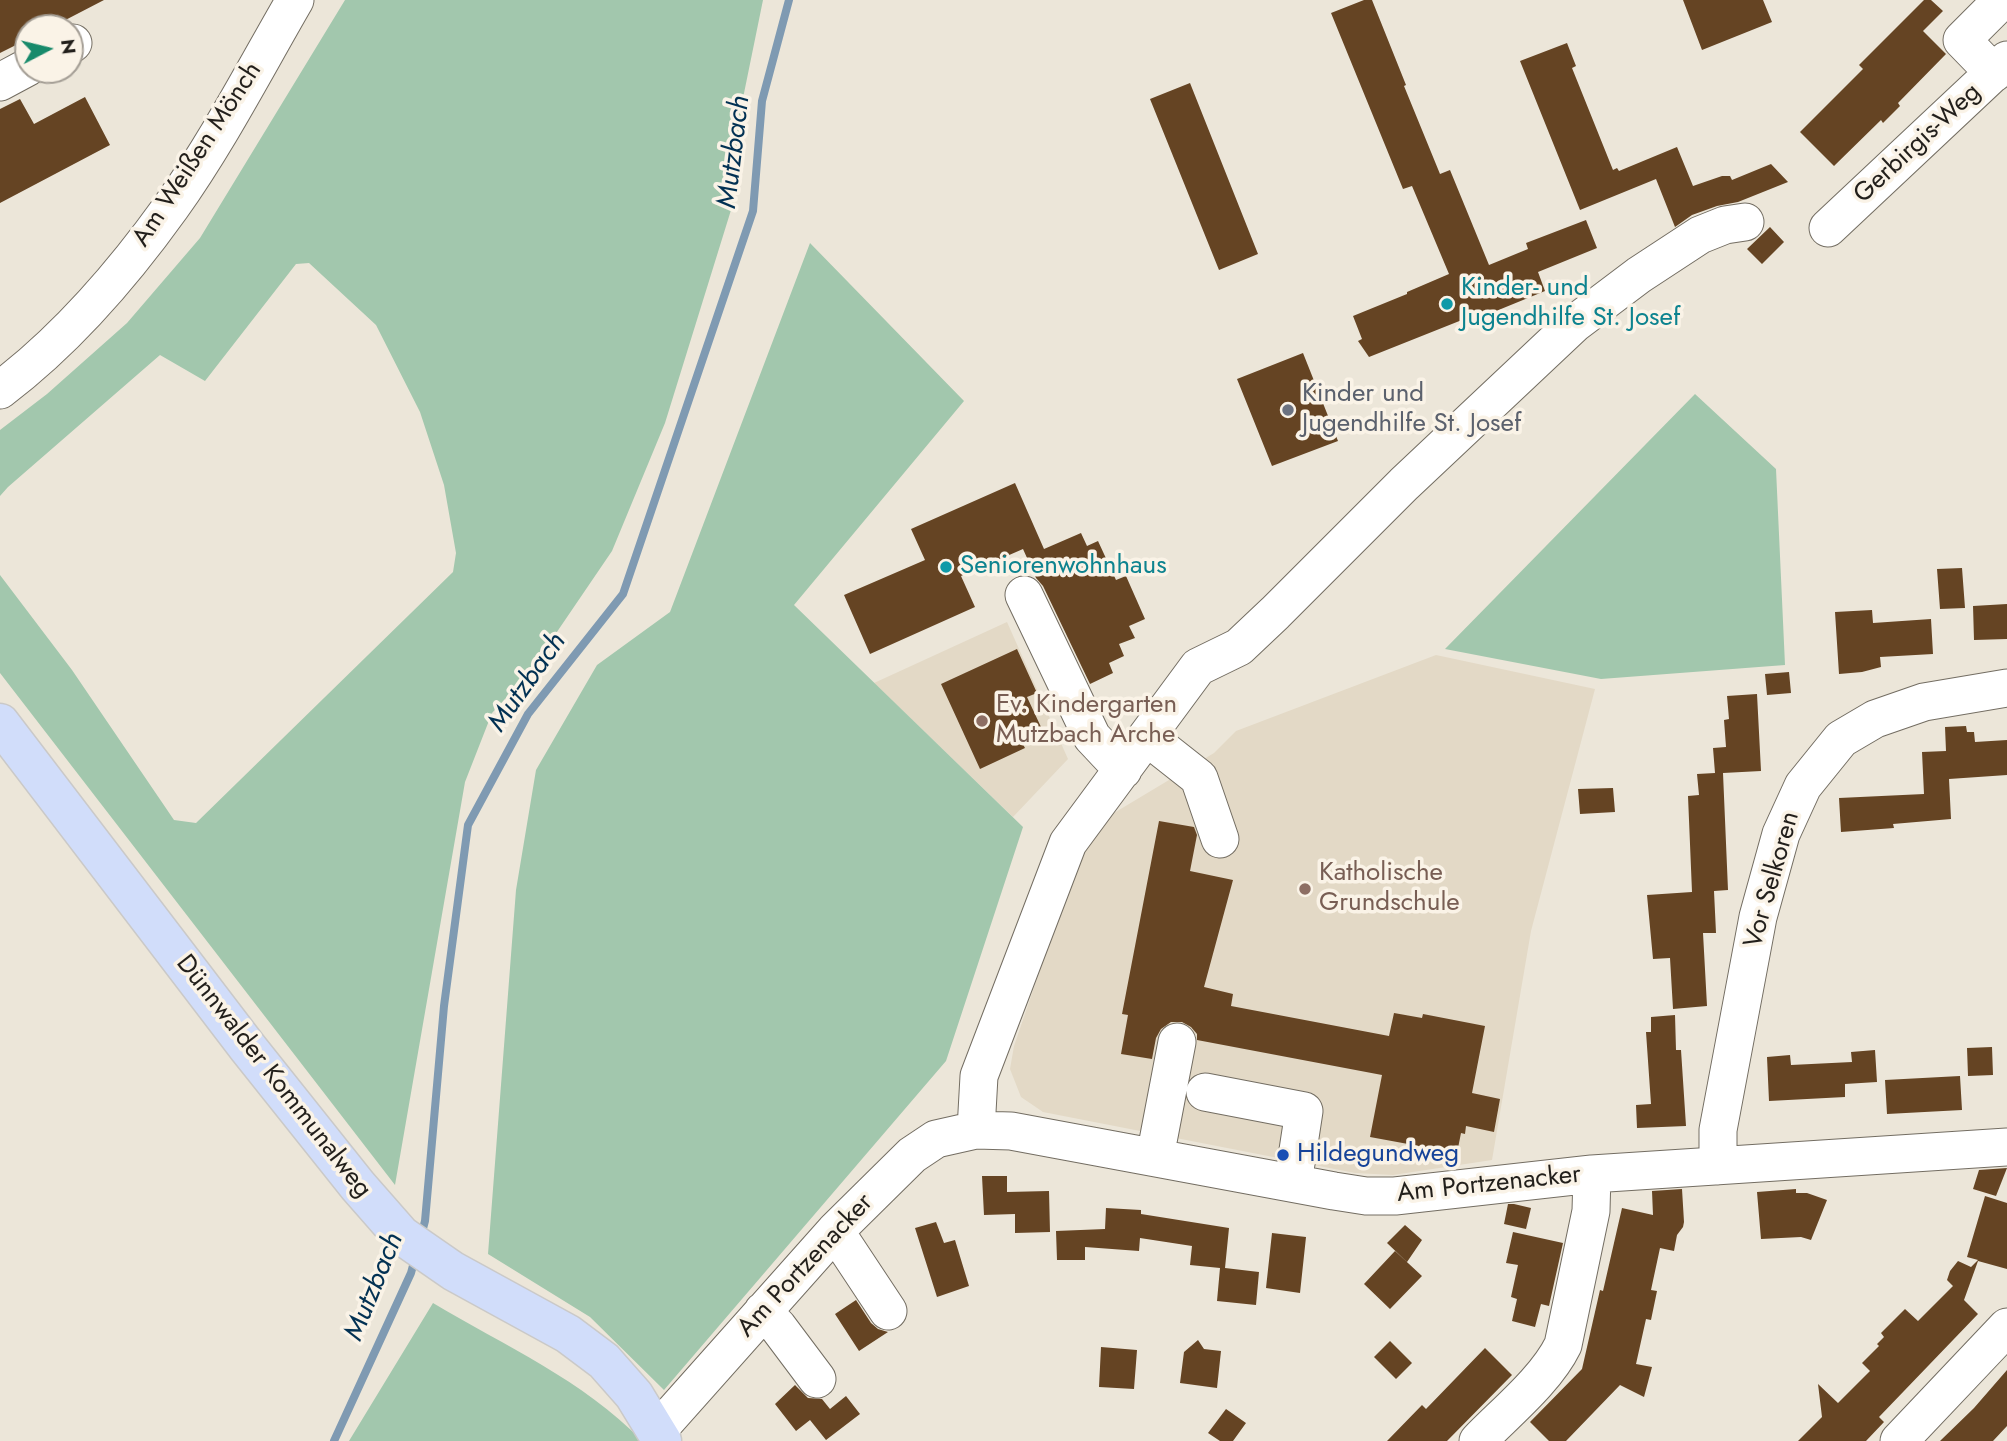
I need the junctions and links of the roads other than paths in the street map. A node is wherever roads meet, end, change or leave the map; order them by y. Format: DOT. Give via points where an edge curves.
graph roads {
  1 [pos="295,0"];
  2 [pos="2003,0"];
  3 [pos="2000,66"];
  4 [pos="1745,222"];
  5 [pos="1828,228"];
  6 [pos="3,377"];
  7 [pos="1024,595"];
  8 [pos="2007,688"];
  9 [pos="0,723"];
  10 [pos="1147,737"];
  11 [pos="1123,770"];
  12 [pos="1220,839"];
  13 [pos="1177,1042"];
  14 [pos="1205,1092"];
  15 [pos="976,1130"];
  16 [pos="2007,1147"];
  17 [pos="1155,1157"];
  18 [pos="1718,1166"];
  19 [pos="1592,1174"];
  20 [pos="1293,1183"];
  21 [pos="835,1231"];
  22 [pos="762,1311"];
  23 [pos="888,1311"];
  24 [pos="2007,1327"];
  25 [pos="817,1379"];
  26 [pos="659,1436"];
  27 [pos="1478,1441"];
  28 [pos="1899,1441"];
  1 -- 6 [label="street, Am Weißen Mönch" via="172,206 87,310 50,347"];
  2 -- 3 [label="street" via="1962,40"];
  3 -- 5 [label="street, Gerbirgis-Weg"];
  4 -- 10 [label="street" via="1700,235 1574,324 1239,646 1198,667"];
  7 -- 11 [label="street" via="1092,737"];
  8 -- 18 [label="street, Vor Selkoren" via="1924,702 1875,719 1841,738 1802,786 1781,834 1758,917 1718,1130"];
  9 -- 26 [label="main road, Dünnwalder Kommunalweg" via="257,1059 409,1242 568,1334 604,1361 634,1395"];
  10 -- 11 [label="street"];
  10 -- 12 [label="street" via="1199,778"];
  11 -- 15 [label="street" via="1068,843 979,1076"];
  13 -- 17 [label="street"];
  14 -- 20 [label="street" via="1304,1111"];
  15 -- 17 [label="street, Am Portzenacker" via="1011,1130"];
  15 -- 21 [label="street, Am Portzenacker" via="936,1139 912,1155"];
  16 -- 18 [label="street, Am Portzenacker"];
  17 -- 20 [label="street, Am Portzenacker"];
  18 -- 19 [label="street, Am Portzenacker"];
  19 -- 20 [label="street, Am Portzenacker" via="1395,1196 1366,1196"];
  19 -- 27 [label="street" via="1591,1211 1563,1345 1542,1376"];
  21 -- 22 [label="street, Am Portzenacker"];
  21 -- 23 [label="street"];
  22 -- 25 [label="street"];
  22 -- 26 [label="street, Am Portzenacker"];
  24 -- 28 [label="street"];
}
